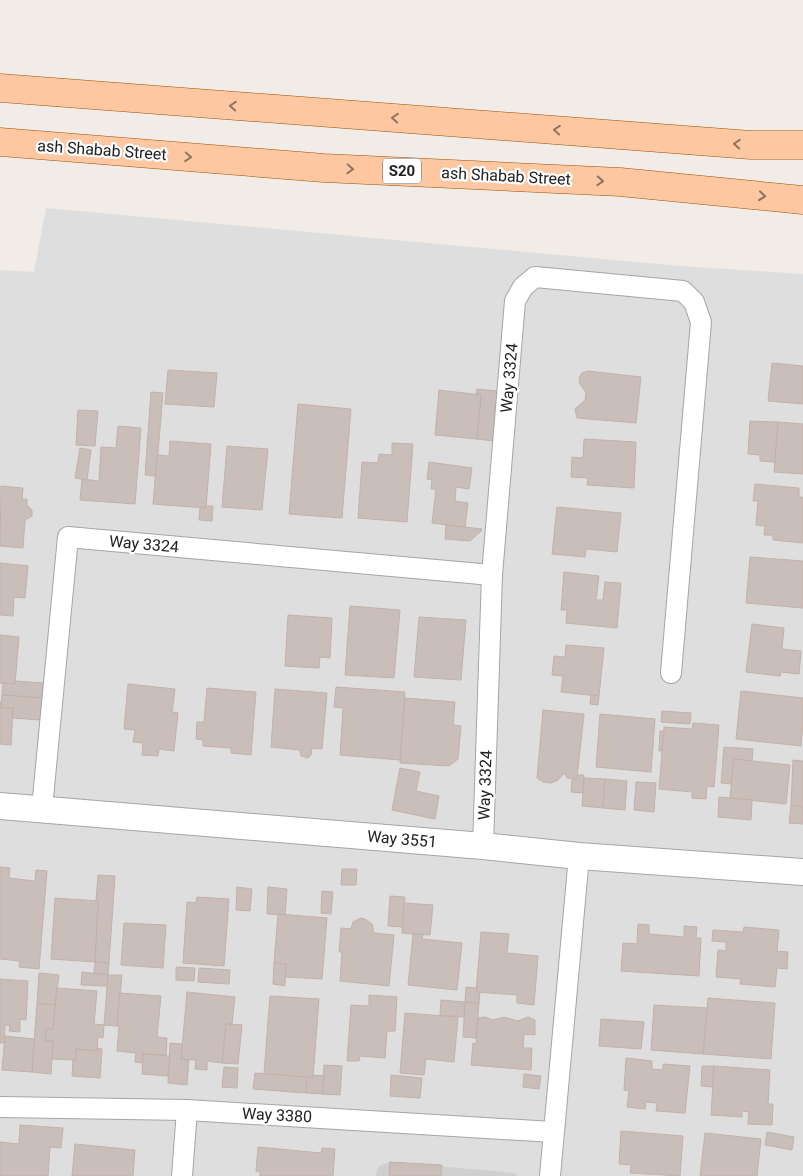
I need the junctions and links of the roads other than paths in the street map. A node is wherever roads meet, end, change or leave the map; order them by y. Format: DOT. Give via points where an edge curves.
graph roads {
  1 [pos="0,88"];
  2 [pos="0,142"];
  3 [pos="803,145"];
  4 [pos="803,200"];
  5 [pos="492,576"];
  6 [pos="671,673"];
  7 [pos="0,806"];
  8 [pos="42,808"];
  9 [pos="483,846"];
  10 [pos="579,856"];
  11 [pos="803,872"];
  12 [pos="0,1108"];
  13 [pos="187,1110"];
  14 [pos="553,1132"];
  15 [pos="182,1176"];
  16 [pos="550,1176"];
  3 -- 1 [label="main road, one-way" via="751,145"];
  2 -- 4 [label="main road, ash Shabab Street / S20, one-way" via="324,168 620,182"];
  5 -- 6 [label="street, Way 3324" via="515,301 523,288 535,277 683,291 694,302 701,322"];
  5 -- 8 [label="street, Way 3324" via="68,537"];
  5 -- 9 [label="street, Way 3324"];
  7 -- 8 [label="street, Way 3551"];
  8 -- 9 [label="street, Way 3551"];
  9 -- 10 [label="street, Way 3551"];
  10 -- 11 [label="street, Way 3551"];
  10 -- 14 [label="street"];
  12 -- 13 [label="street, Way 3380"];
  13 -- 14 [label="street, Way 3380"];
  13 -- 15 [label="street"];
  14 -- 16 [label="street"];
}
